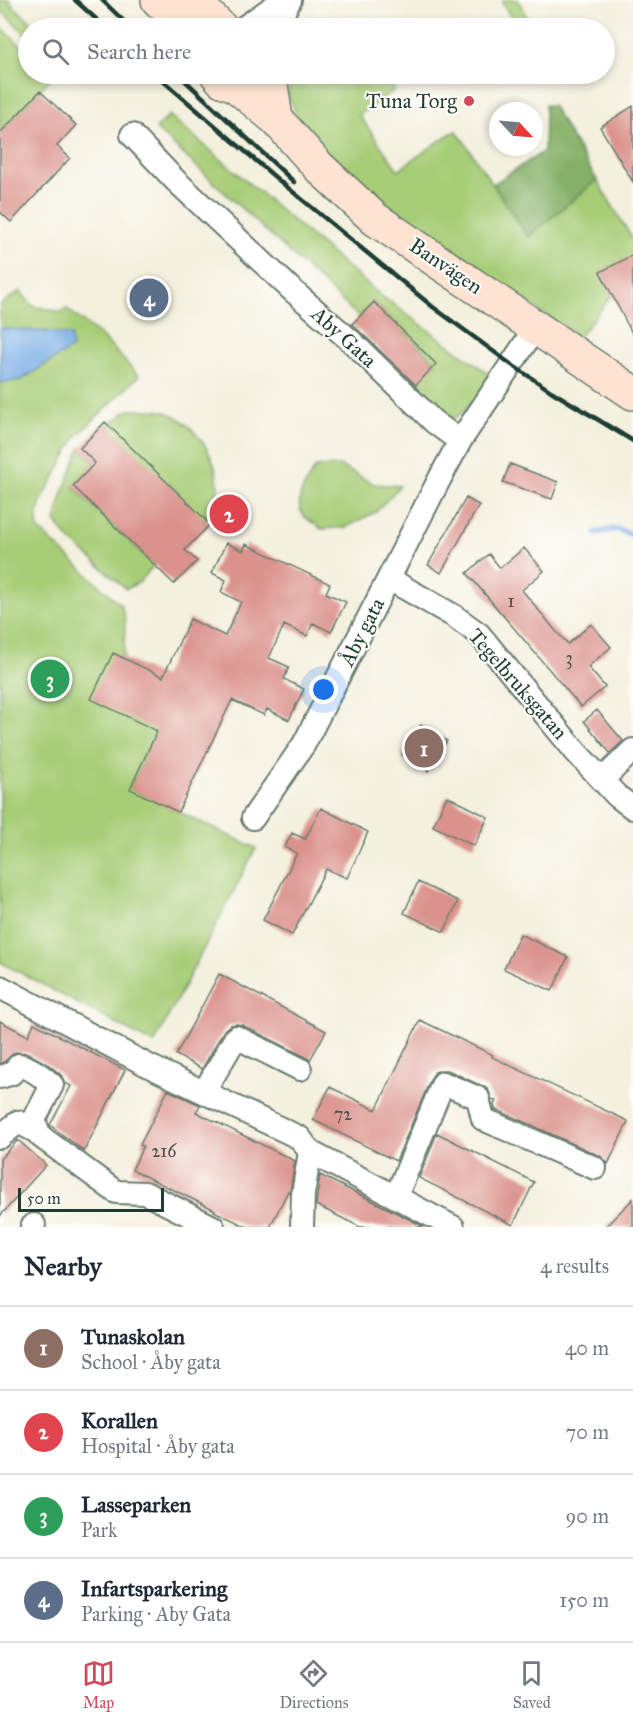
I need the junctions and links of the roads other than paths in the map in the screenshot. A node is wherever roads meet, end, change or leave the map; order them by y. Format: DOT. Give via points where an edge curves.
graph roads {
  1 [pos="158,0"];
  2 [pos="193,0"];
  3 [pos="283,0"];
  4 [pos="290,0"];
  5 [pos="177,18"];
  6 [pos="211,18"];
  7 [pos="257,18"];
  8 [pos="280,18"];
  9 [pos="244,84"];
  10 [pos="271,84"];
  11 [pos="276,119"];
  12 [pos="132,135"];
  13 [pos="536,327"];
  14 [pos="633,393"];
  15 [pos="460,441"];
  16 [pos="389,579"];
  17 [pos="633,750"];
  18 [pos="602,780"];
  19 [pos="633,808"];
  20 [pos="253,818"];
  21 [pos="0,987"];
  22 [pos="300,1070"];
  23 [pos="0,1077"];
  24 [pos="204,1092"];
  25 [pos="39,1132"];
  26 [pos="0,1137"];
  27 [pos="310,1152"];
  28 [pos="595,1168"];
  29 [pos="396,1197"];
  30 [pos="213,1227"];
  31 [pos="302,1227"];
  32 [pos="453,1227"];
  1 -- 5 [label="street"];
  2 -- 6 [label="street"];
  3 -- 7 [label="street"];
  4 -- 8 [label="street"];
  9 -- 11 [label="street, Banvägen"];
  10 -- 11 [label="street"];
  11 -- 13 [label="street, Banvägen" via="319,167 375,219"];
  12 -- 15 [label="street, Aby Gata" via="293,291 434,422"];
  13 -- 14 [label="street, Banvägen"];
  13 -- 15 [label="street"];
  15 -- 16 [label="street, Åby gata"];
  16 -- 18 [label="street, Tegelbruksgatan" via="479,634"];
  16 -- 20 [label="street, Åby gata" via="304,744"];
  17 -- 18 [label="street"];
  18 -- 19 [label="street, Tegelbruksgatan"];
  21 -- 24 [label="street"];
  22 -- 24 [label="street" via="236,1037"];
  23 -- 25 [label="street" via="11,1074 19,1065 26,1066 52,1085 34,1120"];
  24 -- 27 [label="street" via="300,1138"];
  25 -- 26 [label="street" via="18,1122"];
  25 -- 30 [label="street" via="116,1192 145,1193"];
  27 -- 29 [label="street"];
  27 -- 31 [label="street"];
  28 -- 29 [label="street" via="483,1119 477,1098 443,1083"];
  29 -- 32 [label="street"];
}
